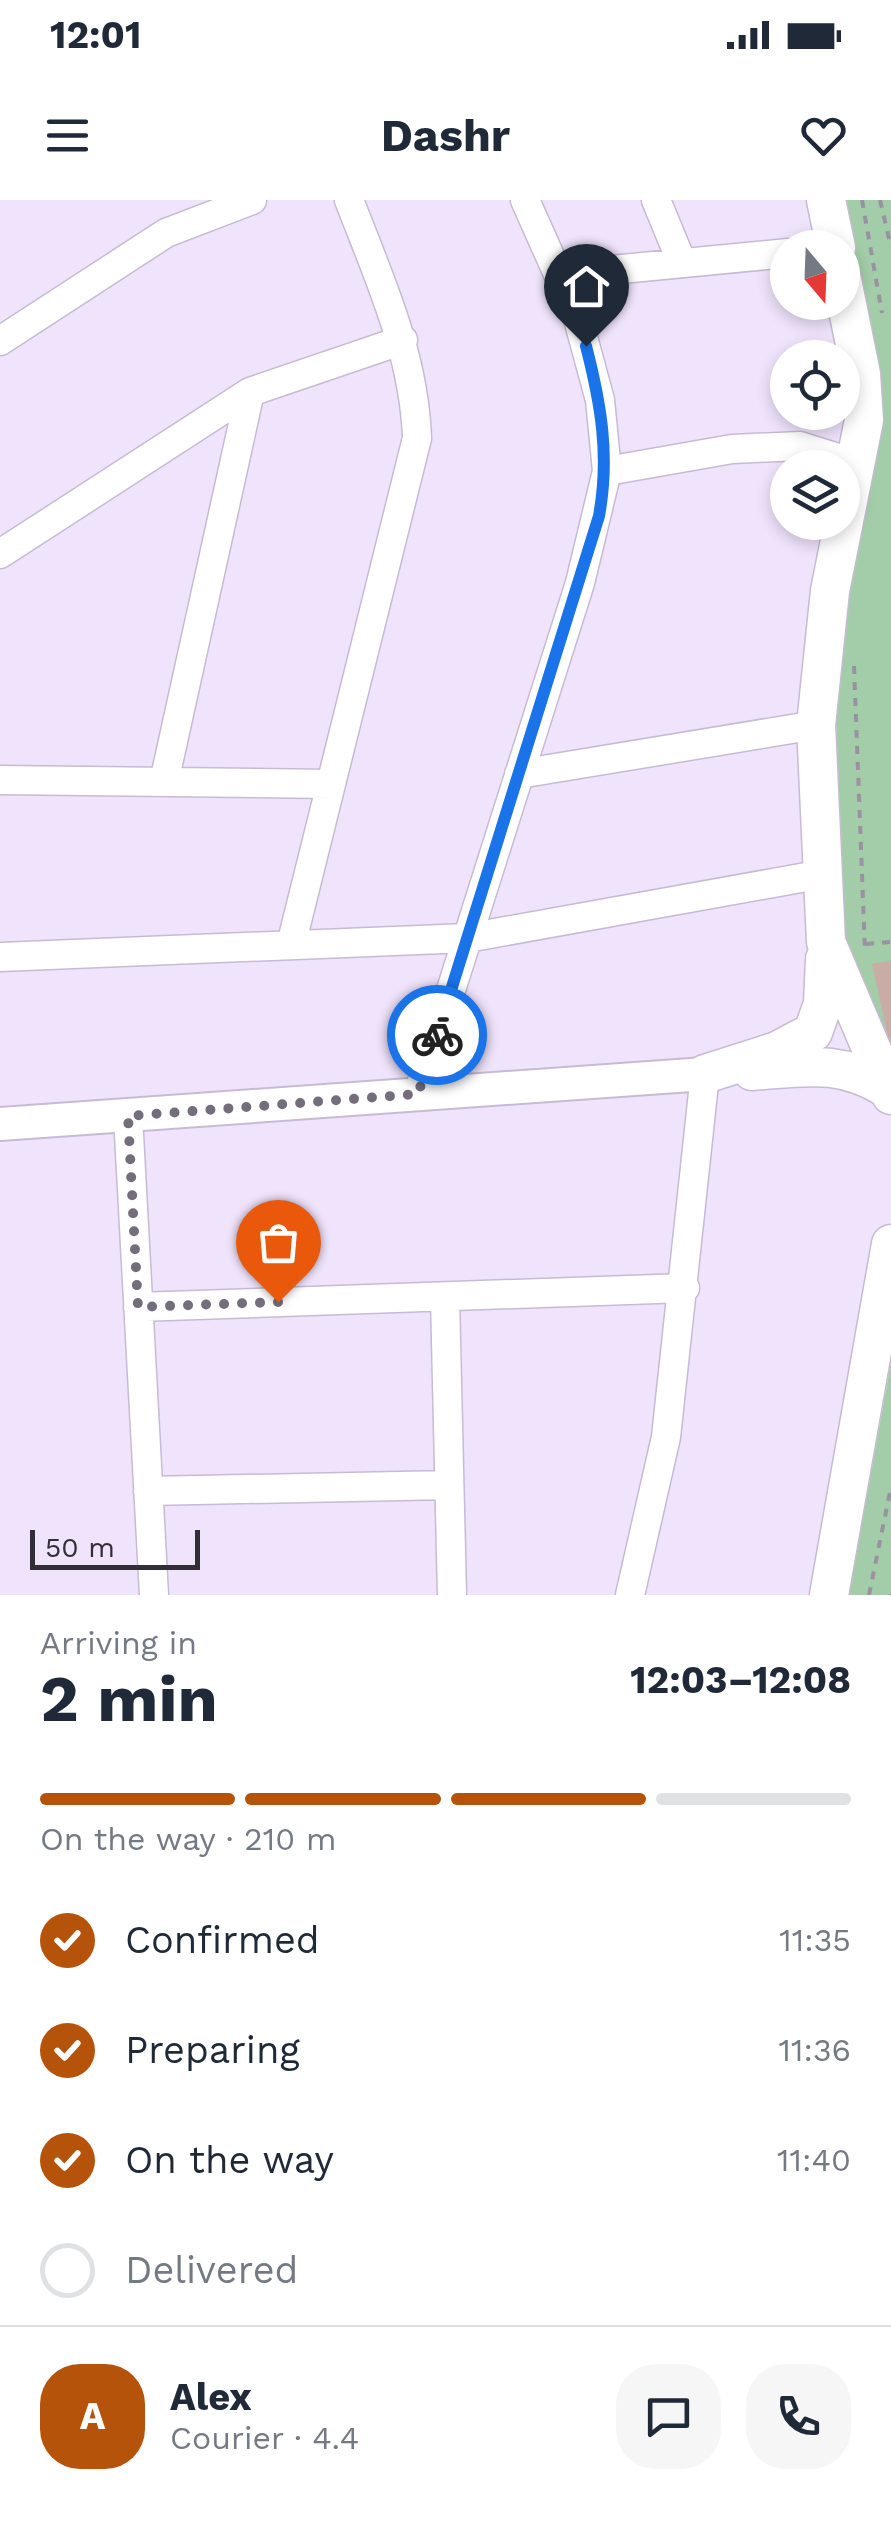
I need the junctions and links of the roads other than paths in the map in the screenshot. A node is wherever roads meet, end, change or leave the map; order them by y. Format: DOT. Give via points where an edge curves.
graph roads {
  1 [pos="252,200"];
  2 [pos="348,200"];
  3 [pos="526,200"];
  4 [pos="656,200"];
  5 [pos="826,200"];
  6 [pos="832,230"];
  7 [pos="770,255"];
  8 [pos="682,263"];
  9 [pos="559,275"];
  10 [pos="850,320"];
  11 [pos="403,340"];
  12 [pos="0,341"];
  13 [pos="250,392"];
  14 [pos="813,450"];
  15 [pos="857,450"];
  16 [pos="608,471"];
  17 [pos="840,540"];
  18 [pos="0,554"];
  19 [pos="816,725"];
  20 [pos="519,774"];
  21 [pos="0,780"];
  22 [pos="164,782"];
  23 [pos="331,784"];
  24 [pos="822,874"];
  25 [pos="468,938"];
  26 [pos="826,942"];
  27 [pos="291,945"];
  28 [pos="0,957"];
  29 [pos="705,1074"];
  30 [pos="889,1092"];
  31 [pos="418,1094"];
  32 [pos="128,1116"];
  33 [pos="0,1124"];
  34 [pos="891,1244"];
  35 [pos="685,1288"];
  36 [pos="445,1296"];
  37 [pos="138,1307"];
  38 [pos="449,1485"];
  39 [pos="148,1491"];
  40 [pos="154,1595"];
  41 [pos="452,1595"];
  42 [pos="630,1595"];
  43 [pos="829,1595"];
  1 -- 12 [label="street" via="166,233"];
  2 -- 11 [label="street"];
  3 -- 9 [label="street"];
  4 -- 8 [label="street"];
  5 -- 6 [label="main road"];
  7 -- 8 [label="street"];
  8 -- 9 [label="street"];
  9 -- 16 [label="street" via="600,400"];
  10 -- 15 [label="main road" via="864,420"];
  11 -- 13 [label="street"];
  11 -- 23 [label="street" via="417,438"];
  13 -- 18 [label="street"];
  13 -- 22 [label="street"];
  14 -- 16 [label="street" via="732,449"];
  16 -- 20 [label="street"];
  17 -- 19 [label="main road"];
  19 -- 20 [label="street"];
  19 -- 24 [label="main road"];
  20 -- 25 [label="street"];
  21 -- 22 [label="street"];
  22 -- 23 [label="street"];
  23 -- 27 [label="street"];
  24 -- 25 [label="street"];
  24 -- 26 [label="main road"];
  25 -- 27 [label="street"];
  25 -- 31 [label="street"];
  26 -- 29 [label="main road" via="823,1004 813,1032"];
  26 -- 30 [label="main road"];
  27 -- 28 [label="street"];
  29 -- 30 [label="main road" via="815,1066 859,1071"];
  29 -- 31 [label="street"];
  29 -- 35 [label="street"];
  31 -- 32 [label="street"];
  32 -- 33 [label="street"];
  32 -- 37 [label="street"];
  34 -- 43 [label="main road"];
  35 -- 36 [label="street"];
  35 -- 42 [label="street" via="666,1437"];
  36 -- 37 [label="street"];
  36 -- 38 [label="street"];
  37 -- 39 [label="street"];
  38 -- 39 [label="street"];
  38 -- 41 [label="street"];
  39 -- 40 [label="street"];
}
